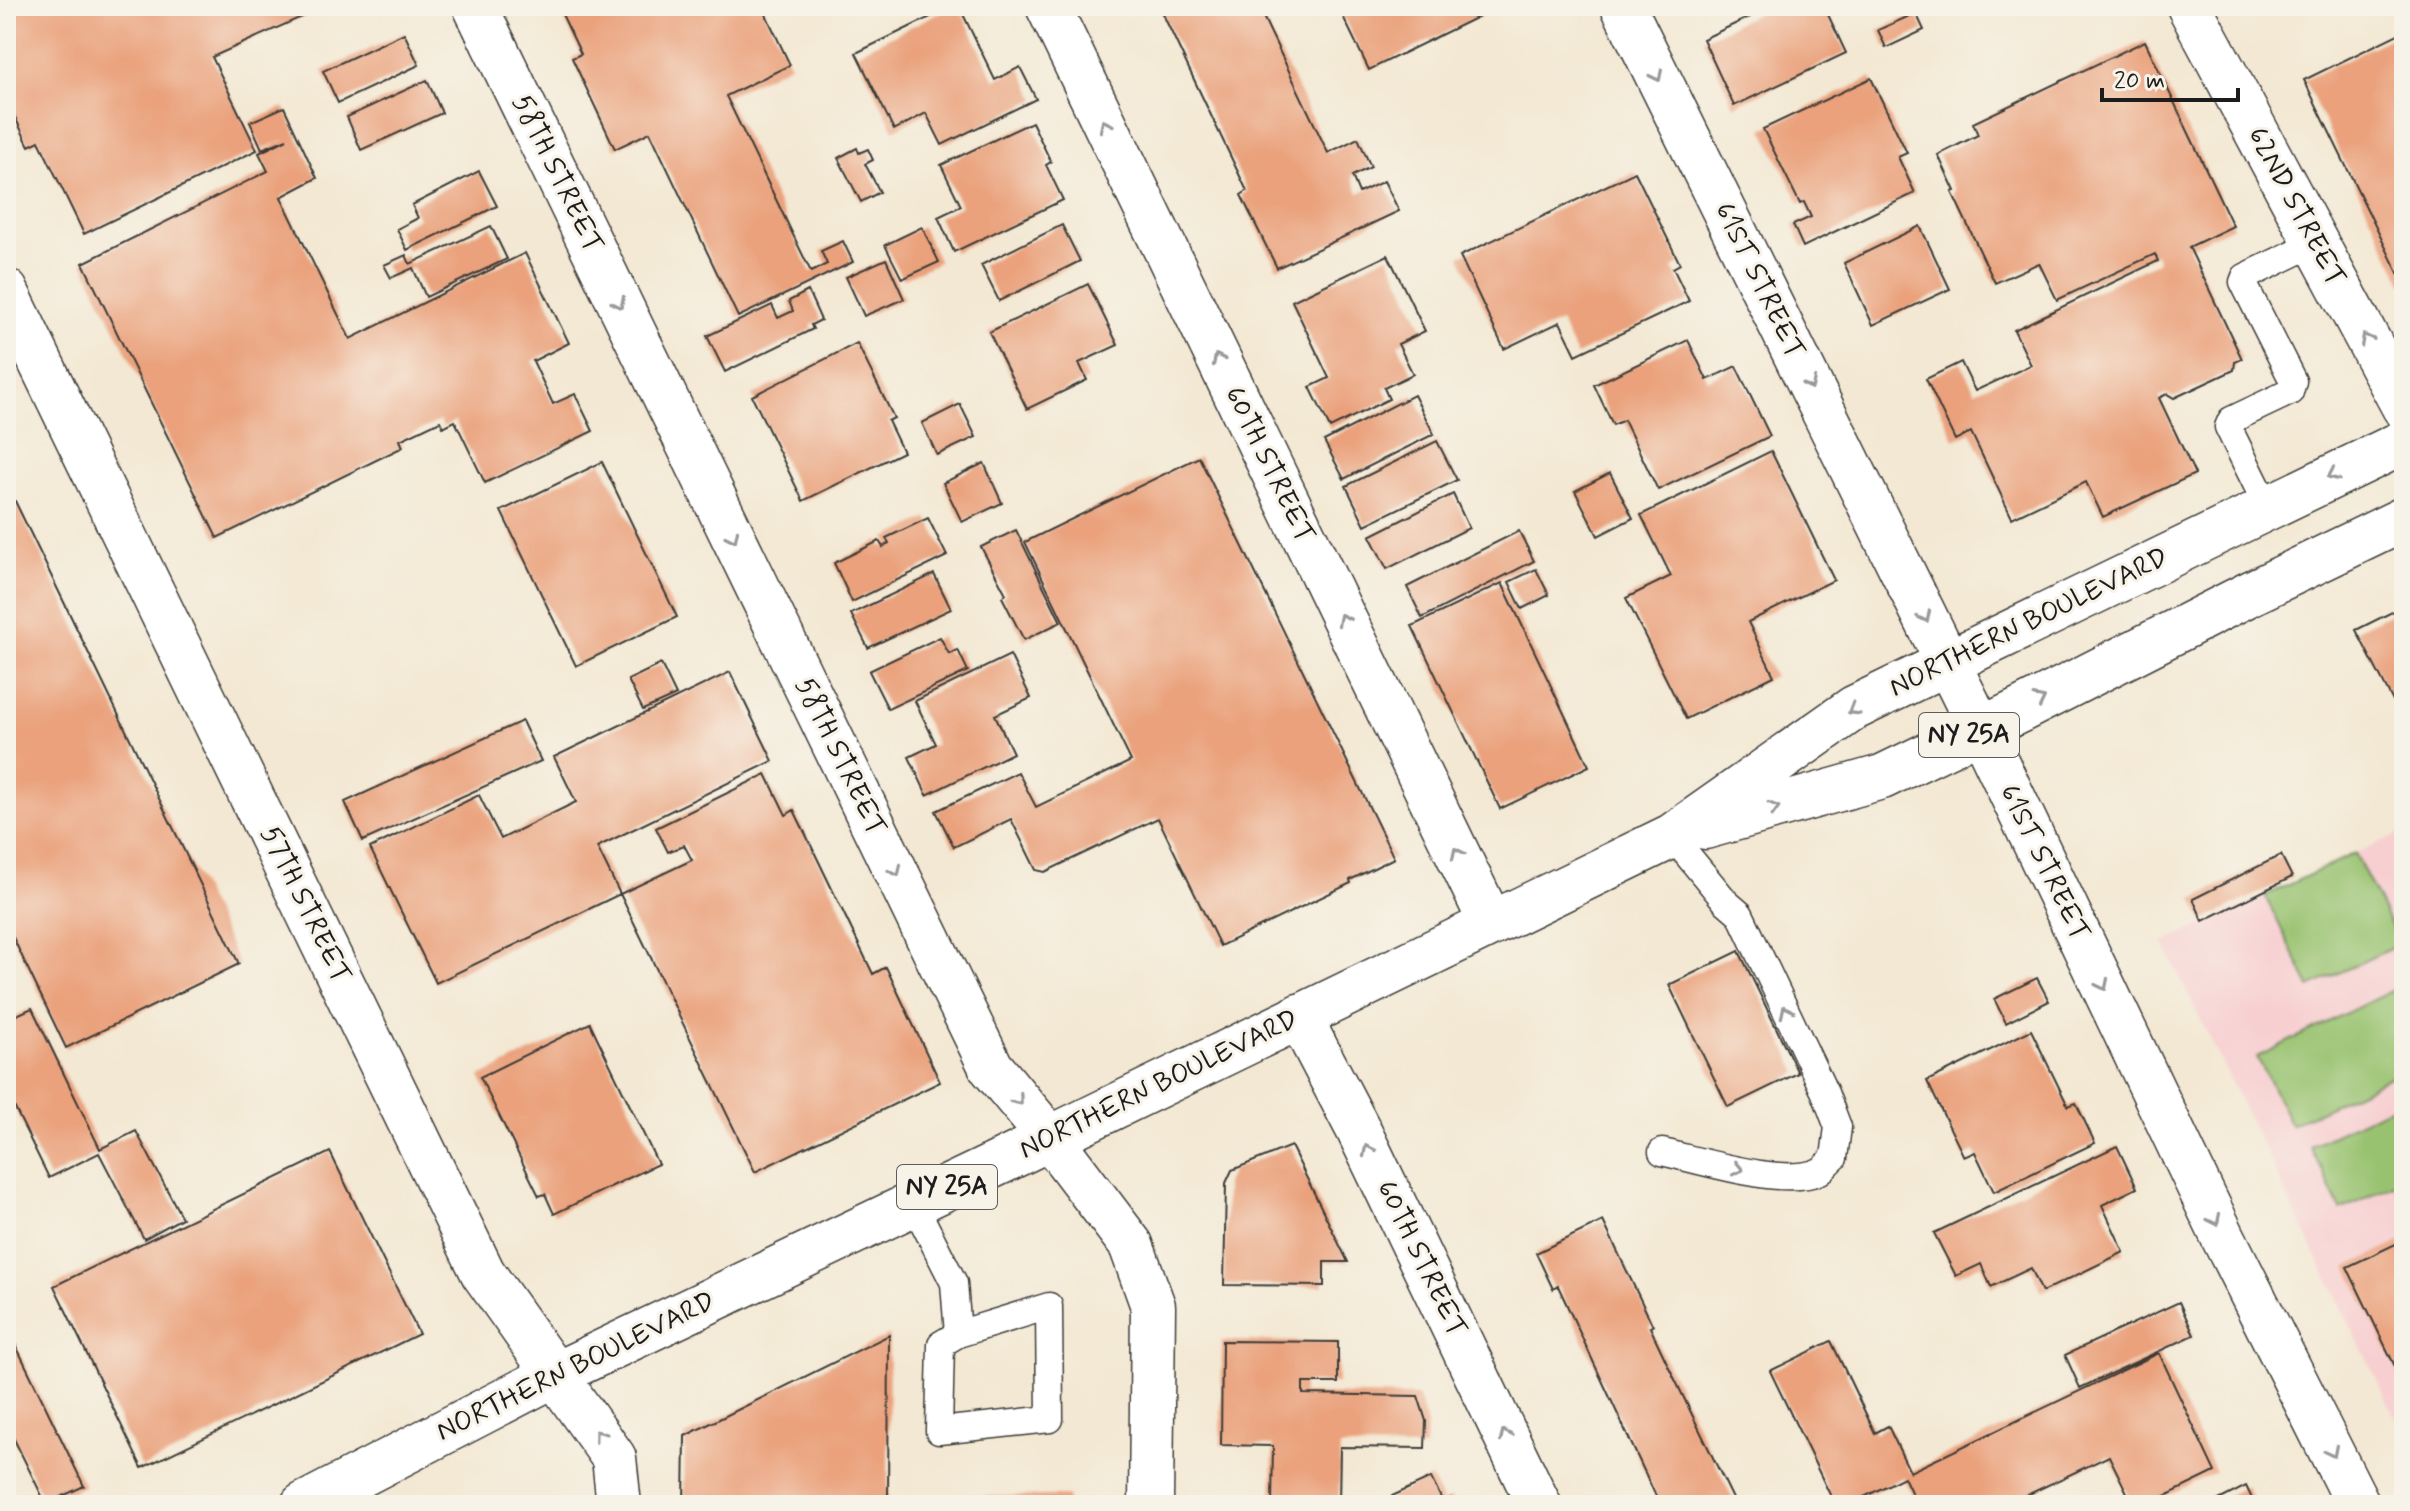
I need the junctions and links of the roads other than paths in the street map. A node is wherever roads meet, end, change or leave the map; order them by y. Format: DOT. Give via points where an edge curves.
graph roads {
  1 [pos="475,6"];
  2 [pos="1048,6"];
  3 [pos="1623,6"];
  4 [pos="2189,6"];
  5 [pos="2315,243"];
  6 [pos="6,291"];
  7 [pos="2404,407"];
  8 [pos="2404,442"];
  9 [pos="2267,506"];
  10 [pos="2404,519"];
  11 [pos="1948,663"];
  12 [pos="1981,730"];
  13 [pos="1672,836"];
  14 [pos="1491,923"];
  15 [pos="1299,1016"];
  16 [pos="1050,1138"];
  17 [pos="1662,1152"];
  18 [pos="914,1204"];
  19 [pos="958,1334"];
  20 [pos="554,1375"];
  21 [pos="303,1505"];
  22 [pos="619,1505"];
  23 [pos="1151,1505"];
  24 [pos="1539,1505"];
  25 [pos="2358,1505"];
  1 -- 16 [label="street, 58TH STREET, one-way" via="991,1067"];
  14 -- 2 [label="street, 60TH STREET, one-way"];
  3 -- 11 [label="street, 61ST STREET, one-way"];
  4 -- 5 [label="street, 62ND STREET"];
  7 -- 5 [label="street, 62ND STREET, one-way"];
  5 -- 9 [label="lane" via="2243,282 2293,381 2290,392 2231,420 2228,427"];
  6 -- 20 [label="street, 57TH STREET" via="483,1273"];
  8 -- 9 [label="street, NORTHERN BOULEVARD / NY 25A, one-way"];
  9 -- 11 [label="street, NORTHERN BOULEVARD / NY 25A"];
  12 -- 10 [label="street, NORTHERN BOULEVARD / NY 25A, one-way"];
  11 -- 12 [label="street, 61ST STREET"];
  11 -- 13 [label="street, NORTHERN BOULEVARD / NY 25A, one-way" via="1854,708"];
  13 -- 12 [label="street, NORTHERN BOULEVARD / NY 25A, one-way" via="1882,777"];
  12 -- 25 [label="street, 61ST STREET, one-way"];
  13 -- 14 [label="street, NORTHERN BOULEVARD / NY 25A"];
  17 -- 13 [label="lane, one-way" via="1787,1176 1819,1171 1834,1158 1838,1127 1740,914"];
  14 -- 15 [label="street, NORTHERN BOULEVARD / NY 25A"];
  15 -- 16 [label="street, NORTHERN BOULEVARD / NY 25A"];
  24 -- 15 [label="street, 60TH STREET, one-way"];
  16 -- 18 [label="street, NORTHERN BOULEVARD / NY 25A"];
  16 -- 23 [label="street, 58TH STREET" via="1131,1245 1153,1306"];
  18 -- 19 [label="lane" via="954,1283"];
  18 -- 20 [label="street, NORTHERN BOULEVARD / NY 25A"];
  19 -- 19 [label="lane" via="941,1344 939,1431 1050,1419 1049,1306"];
  20 -- 21 [label="street, NORTHERN BOULEVARD / NY 25A"];
  22 -- 20 [label="street, 57TH STREET, one-way" via="614,1458"];
}
